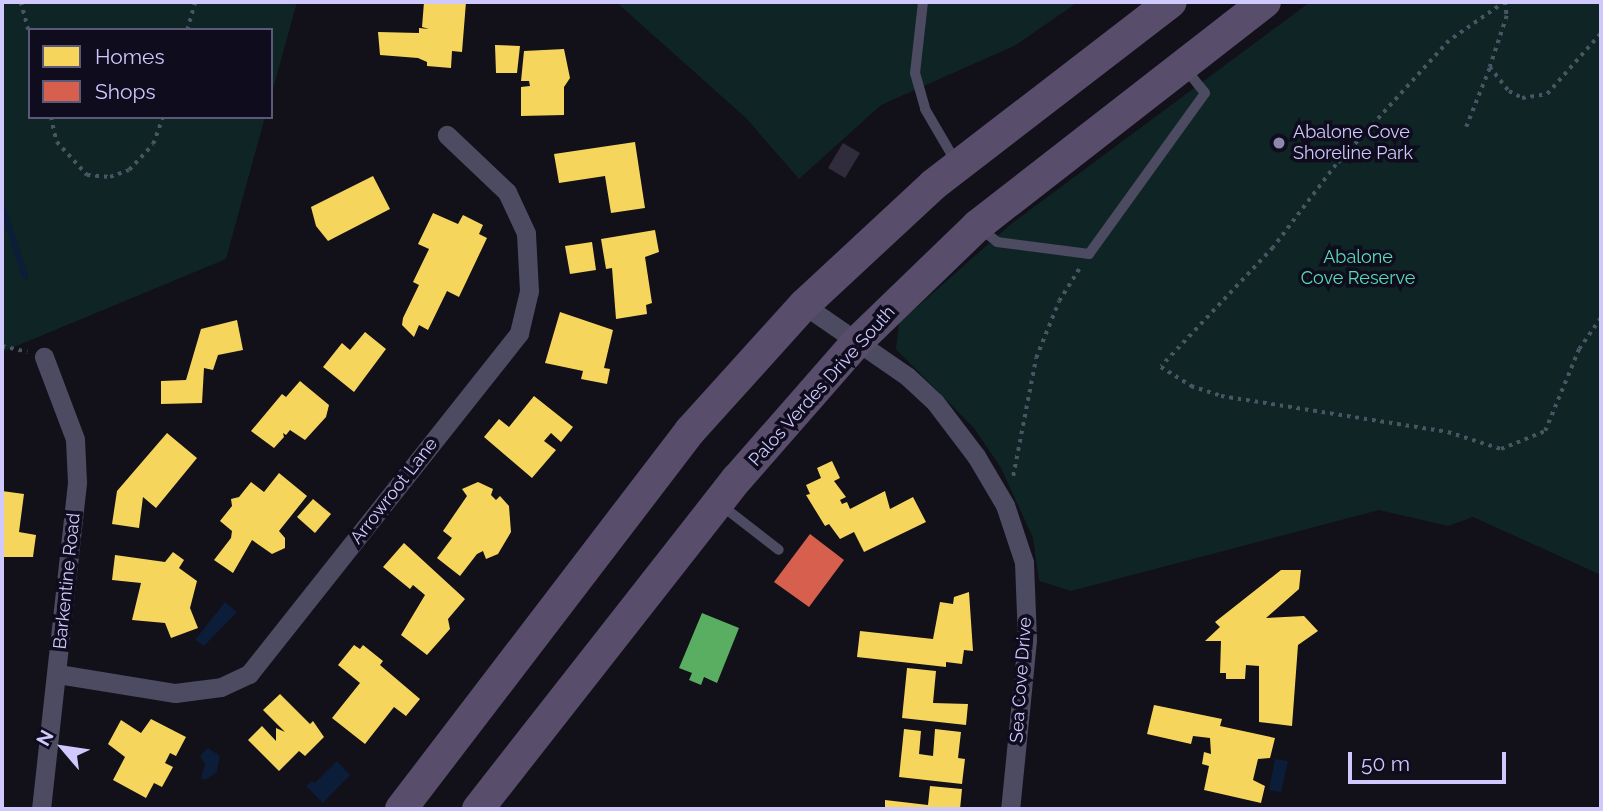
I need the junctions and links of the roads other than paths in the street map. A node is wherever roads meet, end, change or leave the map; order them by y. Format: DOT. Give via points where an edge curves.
graph roads {
  1 [pos="923,2"];
  2 [pos="1171,2"];
  3 [pos="1265,2"];
  4 [pos="1182,65"];
  5 [pos="447,135"];
  6 [pos="958,165"];
  7 [pos="977,226"];
  8 [pos="804,305"];
  9 [pos="857,342"];
  10 [pos="37,355"];
  11 [pos="718,503"];
  12 [pos="779,550"];
  13 [pos="58,674"];
  14 [pos="41,809"];
  15 [pos="401,809"];
  16 [pos="478,809"];
  17 [pos="1010,809"];
  1 -- 6 [label="lane" via="915,73 925,109"];
  2 -- 6 [label="main road"];
  3 -- 4 [label="main road, Palos Verdes Drive South"];
  4 -- 7 [label="main road, Palos Verdes Drive South"];
  4 -- 7 [label="lane" via="1205,93 1089,254 997,242"];
  5 -- 13 [label="street, Arrowroot Lane" via="507,192 526,233 529,291 519,333 249,674 220,688 174,693"];
  6 -- 8 [label="main road"];
  7 -- 9 [label="main road, Palos Verdes Drive South"];
  8 -- 9 [label="street, Sea Cove Drive"];
  8 -- 15 [label="main road" via="690,430"];
  9 -- 11 [label="main road, Palos Verdes Drive South"];
  9 -- 17 [label="street, Sea Cove Drive" via="934,402 976,456 1005,505 1024,562 1027,640"];
  10 -- 13 [label="street, Barkentine Road" via="75,439 77,482"];
  11 -- 12 [label="lane"];
  11 -- 16 [label="main road, Palos Verdes Drive South"];
  13 -- 14 [label="street, Barkentine Road"];
}
